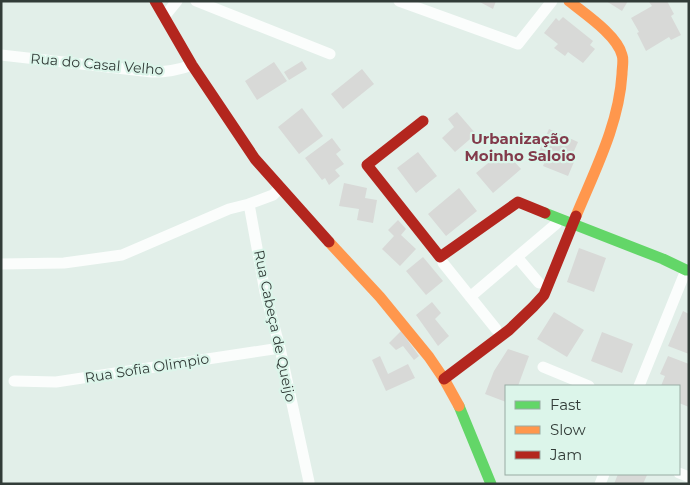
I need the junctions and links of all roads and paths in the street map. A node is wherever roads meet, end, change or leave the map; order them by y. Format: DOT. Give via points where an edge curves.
graph roads {
  1 [pos="155,1"];
  2 [pos="176,1"];
  3 [pos="196,1"];
  4 [pos="399,1"];
  5 [pos="552,1"];
  6 [pos="569,1"];
  7 [pos="164,17"];
  8 [pos="330,54"];
  9 [pos="1,55"];
  10 [pos="192,65"];
  11 [pos="422,121"];
  12 [pos="280,188"];
  13 [pos="249,204"];
  14 [pos="556,224"];
  15 [pos="573,224"];
  16 [pos="517,257"];
  17 [pos="443,263"];
  18 [pos="1,264"];
  19 [pos="687,270"];
  20 [pos="539,283"];
  21 [pos="470,297"];
  22 [pos="496,329"];
  23 [pos="280,348"];
  24 [pos="543,367"];
  25 [pos="444,379"];
  26 [pos="14,381"];
  27 [pos="587,385"];
  28 [pos="639,385"];
  29 [pos="309,482"];
  30 [pos="491,484"];
  1 -- 7 [label="street"];
  2 -- 7 [label="street"];
  3 -- 8 [label="street"];
  4 -- 5 [label="street" via="518,44"];
  6 -- 15 [label="street" via="616,42 623,56 621,88 608,136"];
  7 -- 10 [label="street"];
  9 -- 10 [label="street, Rua do Casal Velho" via="152,72 169,72"];
  10 -- 12 [label="street" via="255,159"];
  11 -- 15 [label="street" via="367,165 440,257 518,202"];
  12 -- 13 [label="street" via="272,195"];
  12 -- 25 [label="street" via="380,297"];
  13 -- 18 [label="street" via="229,209 122,255 64,263"];
  13 -- 23 [label="street, Rua Cabeça de Queijo"];
  14 -- 16 [label="street"];
  15 -- 19 [label="street"];
  15 -- 25 [label="street" via="544,295 536,306"];
  16 -- 20 [label="street"];
  16 -- 21 [label="street"];
  17 -- 21 [label="street"];
  19 -- 28 [label="street"];
  21 -- 22 [label="street"];
  23 -- 26 [label="street, Rua Sofia Olimpio" via="56,382"];
  23 -- 29 [label="street, Rua Cabeça de Queijo"];
  24 -- 27 [label="street"];
  25 -- 30 [label="street" via="471,433"];
}
